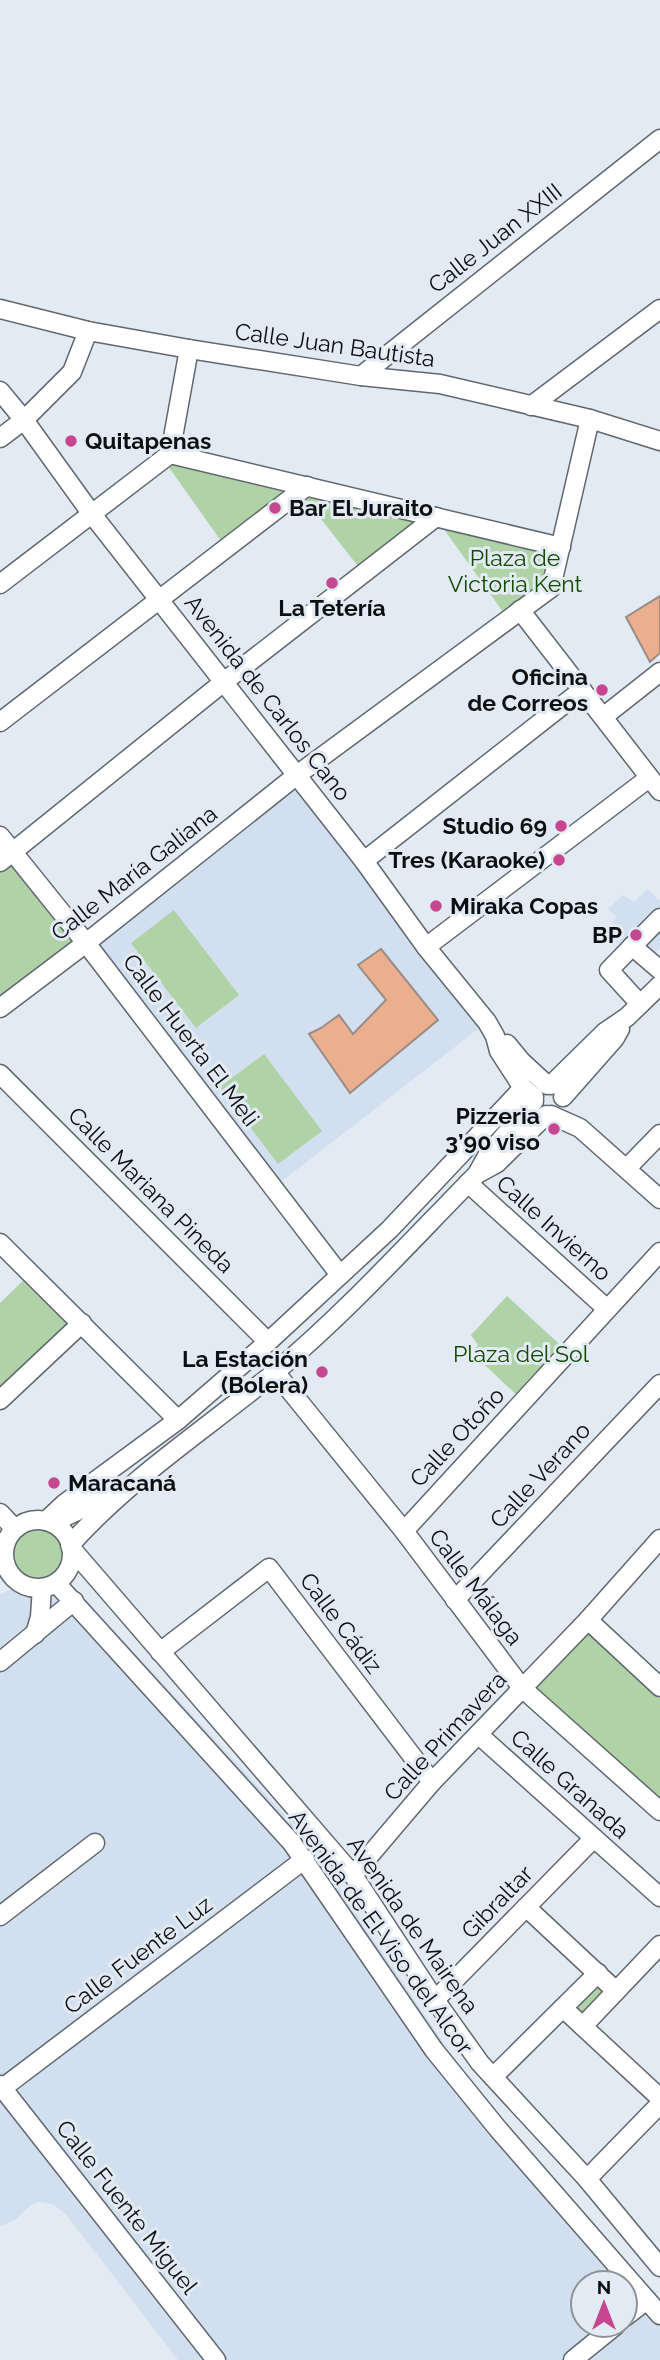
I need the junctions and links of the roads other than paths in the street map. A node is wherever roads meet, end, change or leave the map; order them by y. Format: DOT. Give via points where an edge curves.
graph roads {
  1 [pos="660,139"];
  2 [pos="0,309"];
  3 [pos="660,309"];
  4 [pos="88,331"];
  5 [pos="189,349"];
  6 [pos="361,376"];
  7 [pos="0,391"];
  8 [pos="531,406"];
  9 [pos="590,419"];
  10 [pos="23,420"];
  11 [pos="0,438"];
  12 [pos="660,441"];
  13 [pos="170,454"];
  14 [pos="307,486"];
  15 [pos="91,513"];
  16 [pos="436,517"];
  17 [pos="561,547"];
  18 [pos="0,584"];
  19 [pos="160,599"];
  20 [pos="520,610"];
  21 [pos="660,672"];
  22 [pos="225,681"];
  23 [pos="582,690"];
  24 [pos="603,717"];
  25 [pos="0,722"];
  26 [pos="297,775"];
  27 [pos="654,785"];
  28 [pos="0,836"];
  29 [pos="6,857"];
  30 [pos="364,861"];
  31 [pos="660,918"];
  32 [pos="86,943"];
  33 [pos="632,946"];
  34 [pos="426,947"];
  35 [pos="660,970"];
  36 [pos="660,985"];
  37 [pos="640,1004"];
  38 [pos="0,1008"];
  39 [pos="0,1074"];
  40 [pos="546,1098"];
  41 [pos="660,1134"];
  42 [pos="627,1168"];
  43 [pos="472,1179"];
  44 [pos="660,1199"];
  45 [pos="0,1243"];
  46 [pos="660,1252"];
  47 [pos="340,1275"];
  48 [pos="607,1309"];
  49 [pos="82,1323"];
  50 [pos="268,1342"];
  51 [pos="275,1372"];
  52 [pos="660,1384"];
  53 [pos="0,1400"];
  54 [pos="178,1420"];
  55 [pos="137,1482"];
  56 [pos="0,1513"];
  57 [pos="49,1522"];
  58 [pos="15,1529"];
  59 [pos="404,1531"];
  60 [pos="658,1545"];
  61 [pos="71,1546"];
  62 [pos="2,1551"];
  63 [pos="42,1586"];
  64 [pos="0,1589"];
  65 [pos="74,1601"];
  66 [pos="455,1601"];
  67 [pos="588,1620"];
  68 [pos="35,1634"];
  69 [pos="160,1652"];
  70 [pos="0,1662"];
  71 [pos="522,1688"];
  72 [pos="660,1688"];
  73 [pos="479,1735"];
  74 [pos="432,1782"];
  75 [pos="660,1811"];
  76 [pos="594,1838"];
  77 [pos="95,1843"];
  78 [pos="305,1859"];
  79 [pos="353,1875"];
  80 [pos="660,1897"];
  81 [pos="526,1907"];
  82 [pos="0,1916"];
  83 [pos="660,1945"];
  84 [pos="598,1973"];
  85 [pos="616,1991"];
  86 [pos="435,2000"];
  87 [pos="563,2008"];
  88 [pos="583,2026"];
  89 [pos="493,2077"];
  90 [pos="1,2088"];
  91 [pos="660,2098"];
  92 [pos="660,2104"];
  93 [pos="587,2179"];
  94 [pos="659,2262"];
  95 [pos="647,2300"];
  96 [pos="639,2306"];
  97 [pos="660,2315"];
  98 [pos="599,2339"];
  99 [pos="216,2360"];
  100 [pos="573,2360"];
  1 -- 6 [label="street, Calle Juan XXIII"];
  2 -- 4 [label="street, Calle Juan Bautista"];
  3 -- 8 [label="street"];
  4 -- 5 [label="street, Calle Juan Bautista"];
  4 -- 10 [label="street" via="72,372"];
  5 -- 6 [label="street, Calle Juan Bautista"];
  5 -- 13 [label="street"];
  6 -- 8 [label="street, Calle Juan Bautista" via="440,384"];
  7 -- 10 [label="street, Avenida de Carlos Cano"];
  8 -- 9 [label="street, Calle Juan Bautista"];
  9 -- 12 [label="street, Calle Juan Bautista"];
  9 -- 17 [label="street, Calle María Galiana"];
  10 -- 11 [label="street"];
  10 -- 15 [label="street, Avenida de Carlos Cano"];
  13 -- 14 [label="street"];
  13 -- 15 [label="street"];
  14 -- 16 [label="street"];
  14 -- 19 [label="street"];
  15 -- 18 [label="street"];
  15 -- 19 [label="street, Avenida de Carlos Cano"];
  16 -- 17 [label="street"];
  16 -- 22 [label="street"];
  17 -- 20 [label="street, Calle María Galiana" via="551,588"];
  19 -- 22 [label="street, Avenida de Carlos Cano"];
  19 -- 25 [label="street"];
  20 -- 23 [label="street"];
  20 -- 26 [label="street, Calle María Galiana"];
  21 -- 24 [label="street"];
  22 -- 26 [label="street, Avenida de Carlos Cano"];
  22 -- 29 [label="street"];
  23 -- 24 [label="street"];
  23 -- 30 [label="street"];
  24 -- 27 [label="street"];
  26 -- 30 [label="street, Avenida de Carlos Cano"];
  26 -- 32 [label="street, Calle María Galiana"];
  27 -- 34 [label="street"];
  28 -- 29 [label="street, Calle Huerta El Meli"];
  29 -- 32 [label="street, Calle Huerta El Meli"];
  30 -- 34 [label="street, Avenida de Carlos Cano"];
  31 -- 33 [label="street"];
  32 -- 38 [label="street, Calle María Galiana"];
  32 -- 47 [label="street, Calle Huerta El Meli"];
  33 -- 35 [label="street"];
  33 -- 37 [label="street" via="609,970"];
  34 -- 40 [label="street, Avenida de Carlos Cano" via="487,1022 499,1051"];
  36 -- 37 [label="street"];
  37 -- 40 [label="street" via="605,1032"];
  39 -- 50 [label="street, Calle Mariana Pineda"];
  40 -- 42 [label="street"];
  40 -- 43 [label="street" via="487,1156"];
  40 -- 47 [label="street"];
  41 -- 42 [label="street"];
  42 -- 44 [label="street"];
  43 -- 48 [label="street, Calle Invierno"];
  43 -- 51 [label="street" via="358,1298"];
  45 -- 49 [label="street"];
  46 -- 48 [label="street, Calle Otoño"];
  47 -- 50 [label="street"];
  48 -- 59 [label="street, Calle Otoño"];
  49 -- 53 [label="street"];
  49 -- 54 [label="street"];
  50 -- 54 [label="street"];
  51 -- 55 [label="street"];
  51 -- 59 [label="street, Calle Málaga"];
  52 -- 66 [label="street, Calle Verano"];
  54 -- 57 [label="street" via="64,1504"];
  55 -- 57 [label="street"];
  55 -- 61 [label="street"];
  56 -- 58 [label="street"];
  57 -- 58 [label="street" via="30,1521"];
  57 -- 61 [label="street" via="64,1532"];
  58 -- 62 [label="street"];
  59 -- 66 [label="street, Calle Málaga"];
  60 -- 67 [label="street, Calle Primavera"];
  61 -- 63 [label="street" via="69,1568"];
  61 -- 69 [label="street, Avenida de Mairena"];
  62 -- 63 [label="street" via="11,1575 19,1582"];
  63 -- 64 [label="street"];
  63 -- 65 [label="street, Avenida de El Viso del Alcor"];
  63 -- 68 [label="street"];
  65 -- 68 [label="street"];
  65 -- 78 [label="street, Avenida de El Viso del Alcor"];
  66 -- 71 [label="street, Calle Málaga"];
  67 -- 71 [label="street, Calle Primavera"];
  67 -- 72 [label="street"];
  68 -- 70 [label="street"];
  69 -- 74 [label="street, Calle Cádiz" via="269,1568"];
  69 -- 79 [label="street, Avenida de Mairena"];
  71 -- 73 [label="street, Calle Primavera"];
  71 -- 75 [label="street, Calle Málaga"];
  73 -- 74 [label="street, Calle Primavera"];
  73 -- 76 [label="street, Calle Granada"];
  74 -- 79 [label="street, Calle Primavera"];
  76 -- 80 [label="street, Calle Granada"];
  76 -- 81 [label="street, Gibraltar"];
  77 -- 82 [label="street"];
  78 -- 90 [label="street, Calle Fuente Luz"];
  78 -- 95 [label="street, Avenida de El Viso del Alcor" via="434,2050"];
  79 -- 86 [label="street, Avenida de Mairena"];
  81 -- 84 [label="street"];
  81 -- 86 [label="street, Gibraltar"];
  83 -- 85 [label="street"];
  84 -- 85 [label="street"];
  84 -- 87 [label="street"];
  85 -- 88 [label="street"];
  86 -- 89 [label="street, Avenida de Mairena"];
  87 -- 88 [label="street"];
  87 -- 89 [label="street"];
  88 -- 91 [label="street"];
  89 -- 93 [label="street, Avenida de Mairena"];
  90 -- 99 [label="street, Calle Fuente Miguel"];
  92 -- 93 [label="street"];
  93 -- 94 [label="street, Avenida de Mairena"];
  95 -- 96 [label="street"];
  95 -- 97 [label="street, Avenida de El Viso del Alcor"];
  98 -- 100 [label="street"];
}
